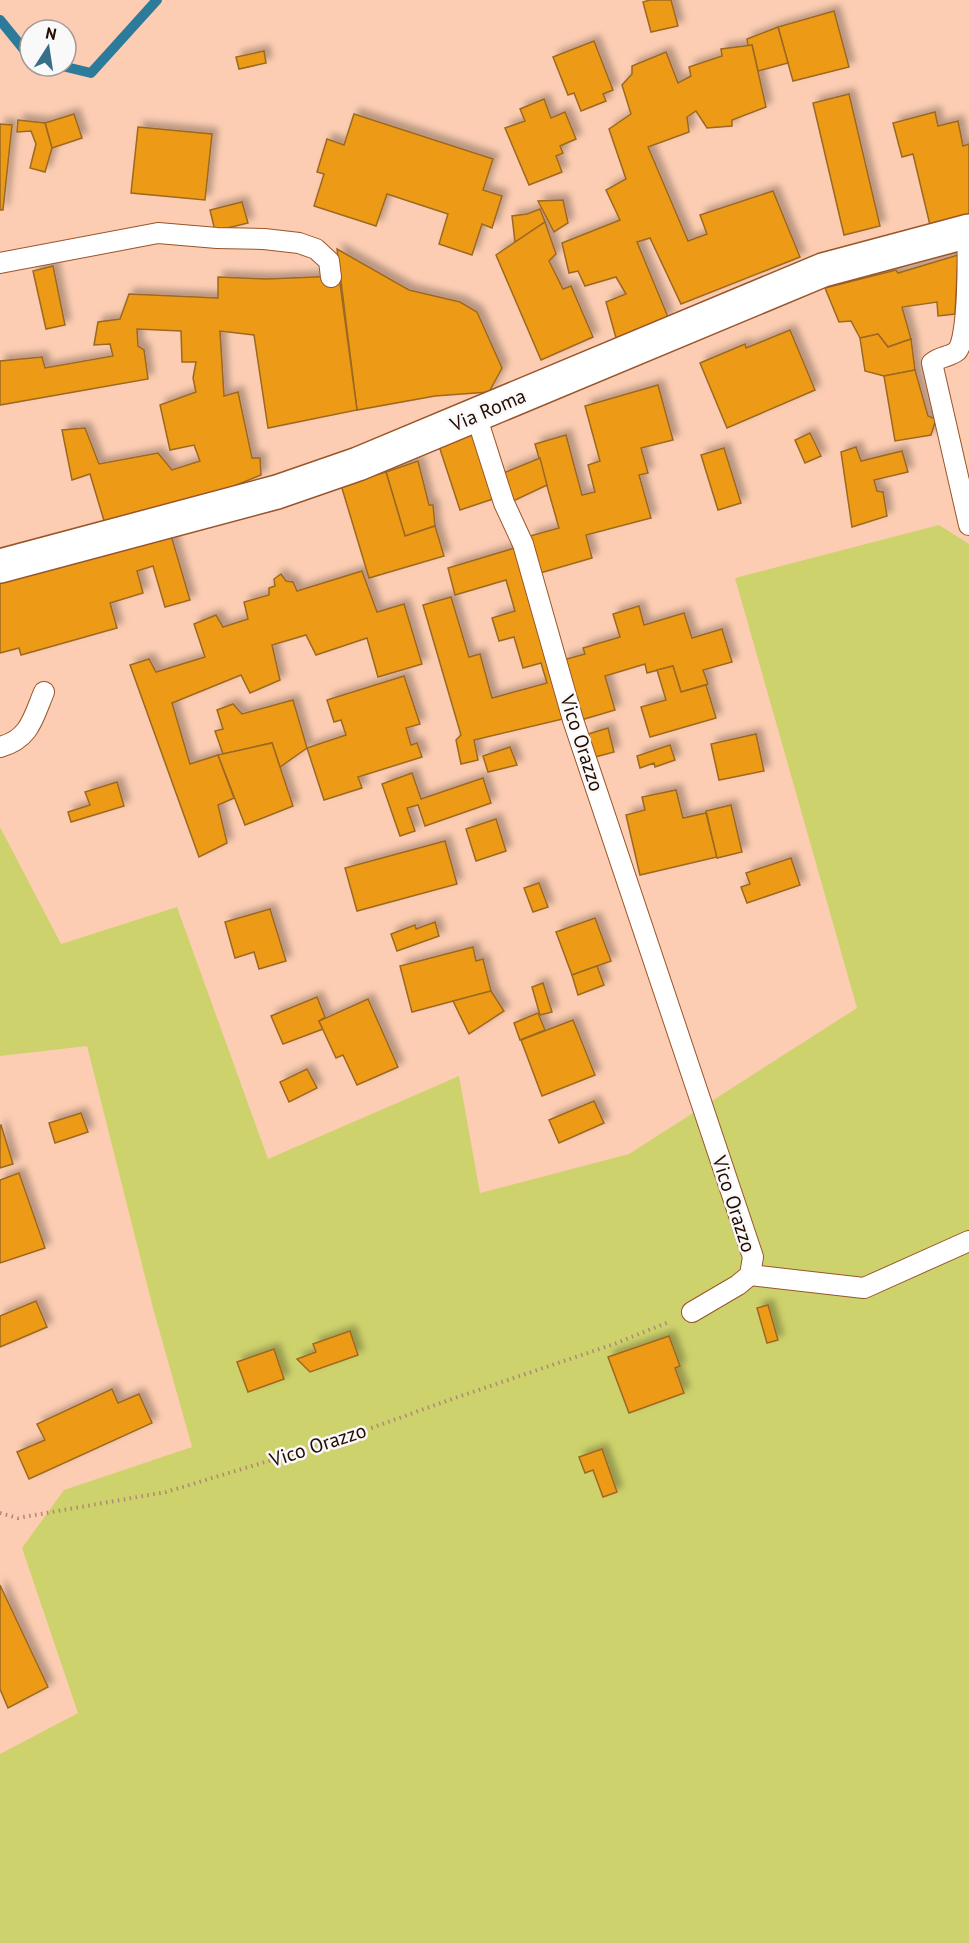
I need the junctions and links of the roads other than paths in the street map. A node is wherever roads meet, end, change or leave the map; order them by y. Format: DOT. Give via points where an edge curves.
graph roads {
  1 [pos="968,231"];
  2 [pos="0,263"];
  3 [pos="331,277"];
  4 [pos="476,415"];
  5 [pos="969,525"];
  6 [pos="0,566"];
  7 [pos="44,692"];
  8 [pos="0,747"];
  9 [pos="969,1241"];
  10 [pos="750,1275"];
  11 [pos="692,1312"];
  1 -- 4 [label="street, Via Roma" via="823,270"];
  1 -- 5 [label="lane" via="968,318 963,341 957,351 932,363"];
  2 -- 3 [label="lane" via="158,233 299,243 316,249 329,261"];
  4 -- 6 [label="street, Via Roma" via="358,464 277,492"];
  4 -- 10 [label="lane, Vico Orazzo" via="504,503 523,544 573,720 753,1257"];
  7 -- 8 [label="lane" via="26,734"];
  9 -- 10 [label="lane" via="864,1288"];
  10 -- 11 [label="lane, Vico Orazzo"];
}
